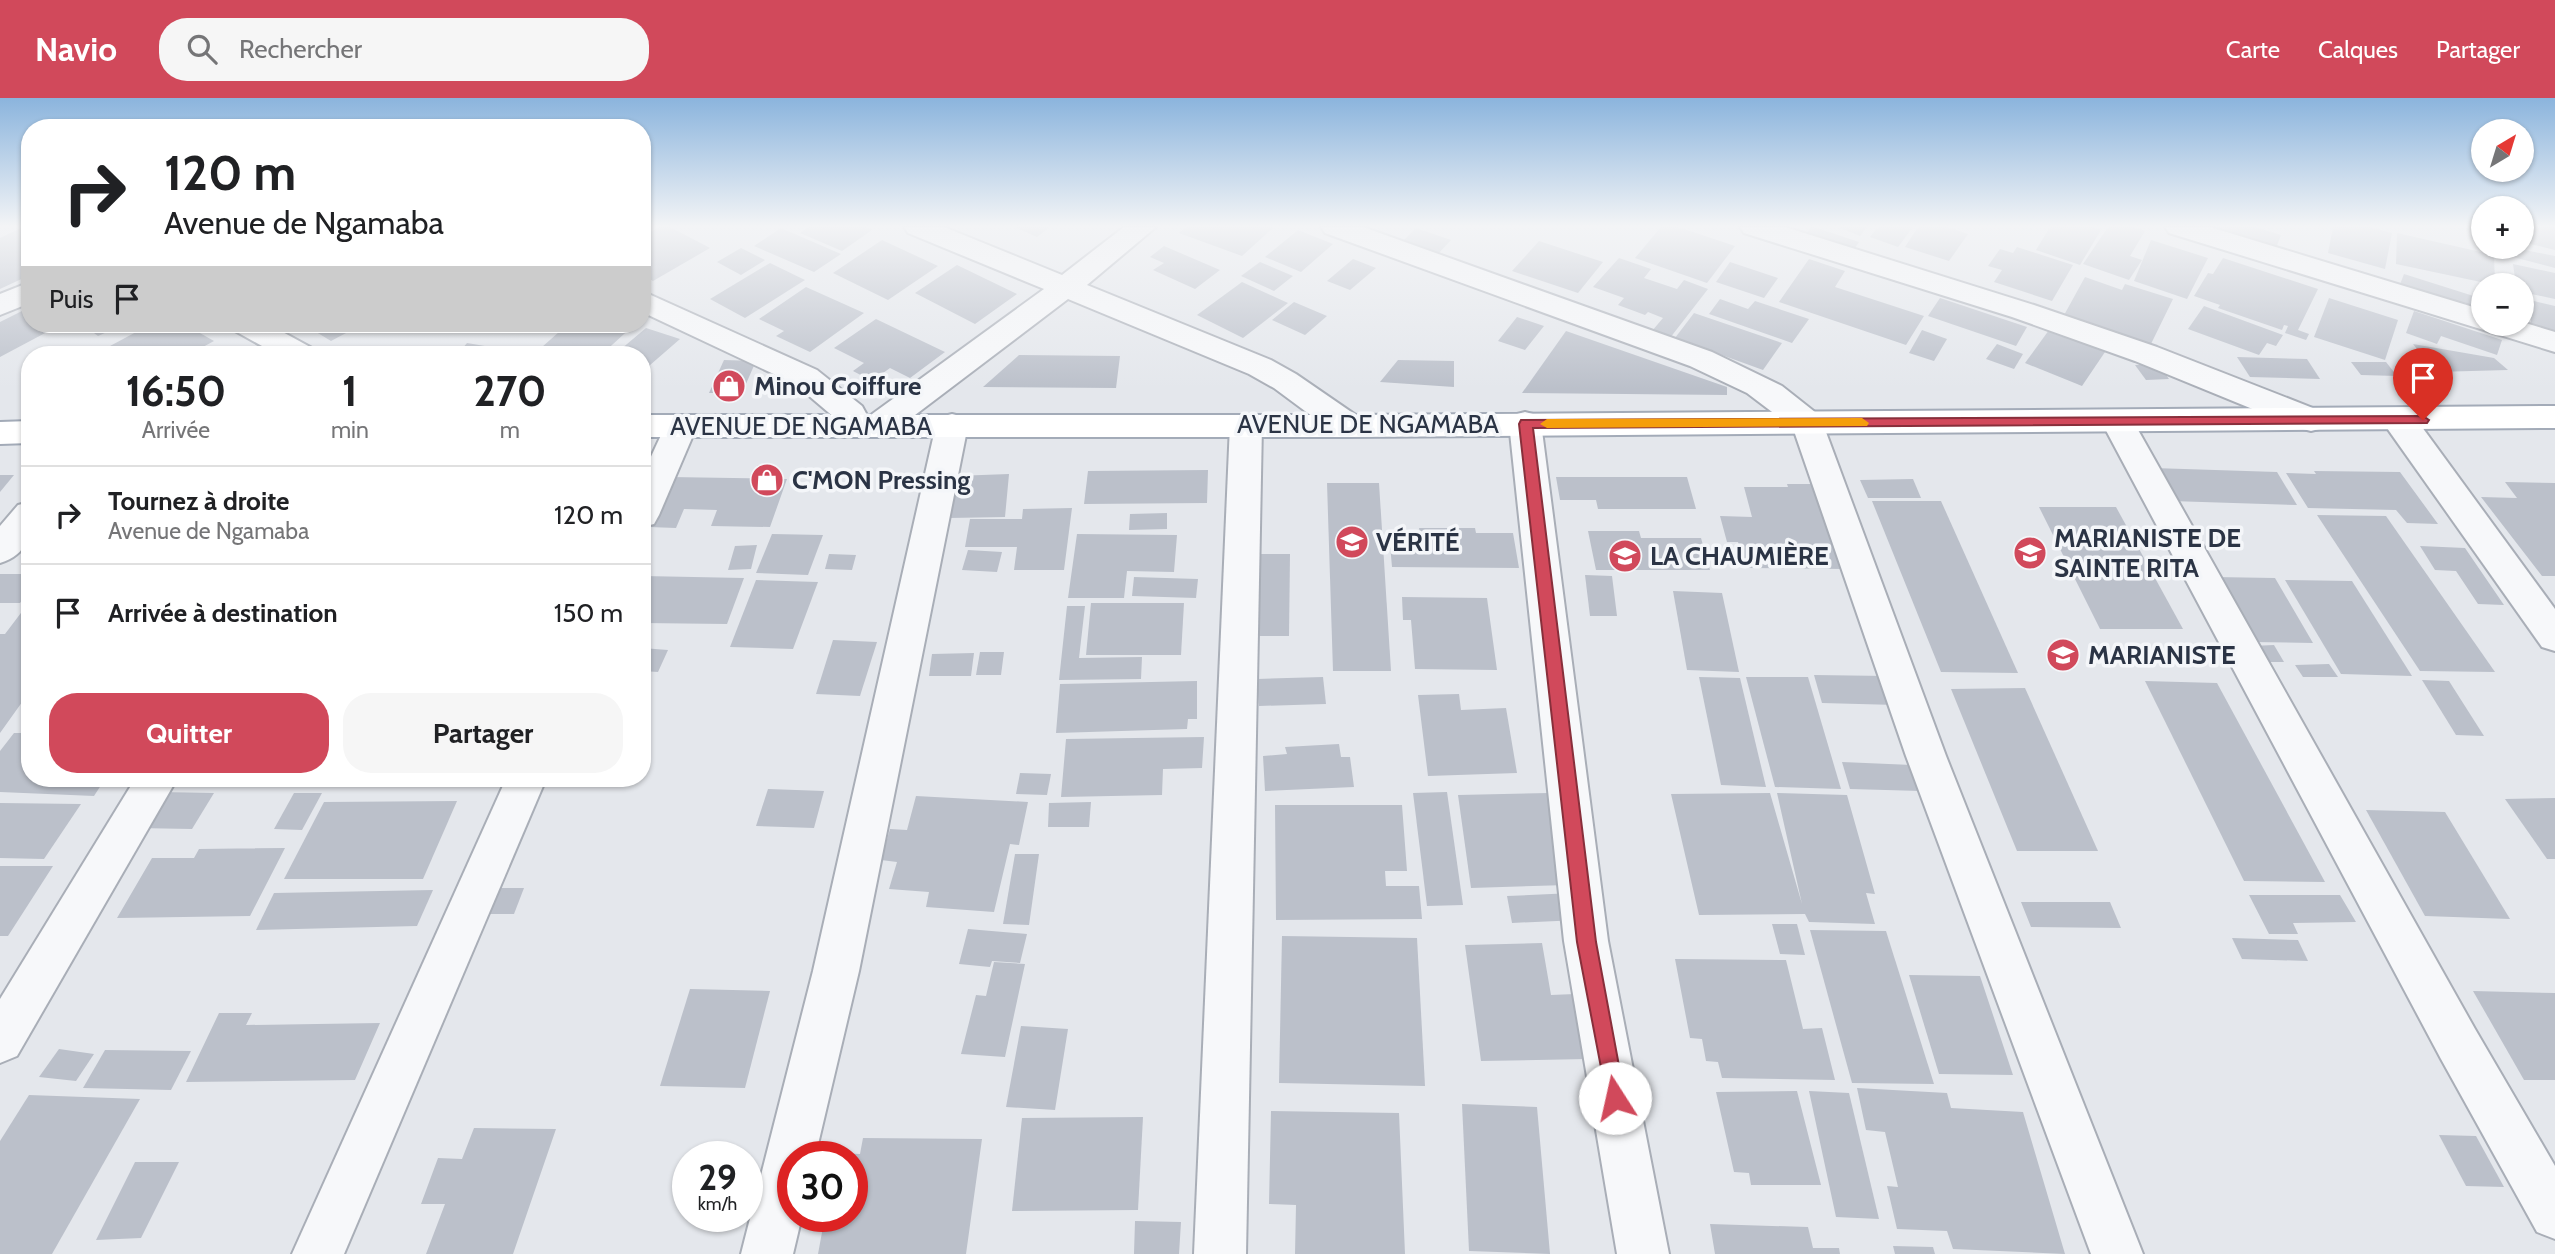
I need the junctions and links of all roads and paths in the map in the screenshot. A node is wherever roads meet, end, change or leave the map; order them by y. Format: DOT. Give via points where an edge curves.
graph roads {
  1 [pos="1051,281"];
  2 [pos="1074,281"];
  3 [pos="1483,281"];
  4 [pos="1924,281"];
  5 [pos="2354,281"];
  6 [pos="1066,287"];
  7 [pos="21,296"];
  8 [pos="651,304"];
  9 [pos="0,306"];
  10 [pos="2471,316"];
  11 [pos="262,333"];
  12 [pos="2534,336"];
  13 [pos="2555,342"];
  14 [pos="285,346"];
  15 [pos="2555,417"];
  16 [pos="2311,420"];
  17 [pos="2399,420"];
  18 [pos="2117,421"];
  19 [pos="1525,424"];
  20 [pos="1808,424"];
  21 [pos="952,425"];
  22 [pos="1246,425"];
  23 [pos="651,426"];
  24 [pos="681,426"];
  25 [pos="1348,426"];
  26 [pos="866,427"];
  27 [pos="21,432"];
  28 [pos="0,433"];
  29 [pos="651,494"];
  30 [pos="21,525"];
  31 [pos="0,550"];
  32 [pos="2555,637"];
  33 [pos="152,787"];
  34 [pos="522,787"];
  35 [pos="0,1041"];
  36 [pos="2555,1214"];
  37 [pos="318,1254"];
  38 [pos="767,1254"];
  39 [pos="1220,1254"];
  40 [pos="1643,1254"];
  41 [pos="2117,1254"];
  1 -- 6 [label="street"];
  2 -- 6 [label="street"];
  3 -- 20 [label="street" via="1756,383 1785,401"];
  4 -- 16 [label="street" via="2122,345"];
  5 -- 10 [label="street"];
  6 -- 25 [label="street" via="1260,367"];
  6 -- 26 [label="street"];
  7 -- 9 [label="street"];
  8 -- 26 [label="street" via="806,377"];
  11 -- 14 [label="street"];
  12 -- 13 [label="street"];
  15 -- 17 [label="main road, AVENUE DE NGAMABA"];
  16 -- 17 [label="main road, AVENUE DE NGAMABA"];
  16 -- 18 [label="main road, AVENUE DE NGAMABA"];
  17 -- 32 [label="street"];
  18 -- 20 [label="main road, AVENUE DE NGAMABA"];
  18 -- 36 [label="street"];
  19 -- 20 [label="main road, AVENUE DE NGAMABA"];
  19 -- 25 [label="main road, AVENUE DE NGAMABA"];
  19 -- 40 [label="street" via="1586,942"];
  20 -- 41 [label="street" via="1926,756"];
  21 -- 22 [label="main road, AVENUE DE NGAMABA"];
  21 -- 26 [label="main road, AVENUE DE NGAMABA"];
  21 -- 38 [label="street" via="836,971"];
  22 -- 25 [label="main road, AVENUE DE NGAMABA"];
  22 -- 39 [label="street"];
  23 -- 24 [label="main road, AVENUE DE NGAMABA"];
  24 -- 26 [label="main road, AVENUE DE NGAMABA"];
  24 -- 29 [label="street"];
  27 -- 28 [label="main road"];
  30 -- 31 [label="street"];
  33 -- 35 [label="street"];
  34 -- 37 [label="street"];
}
